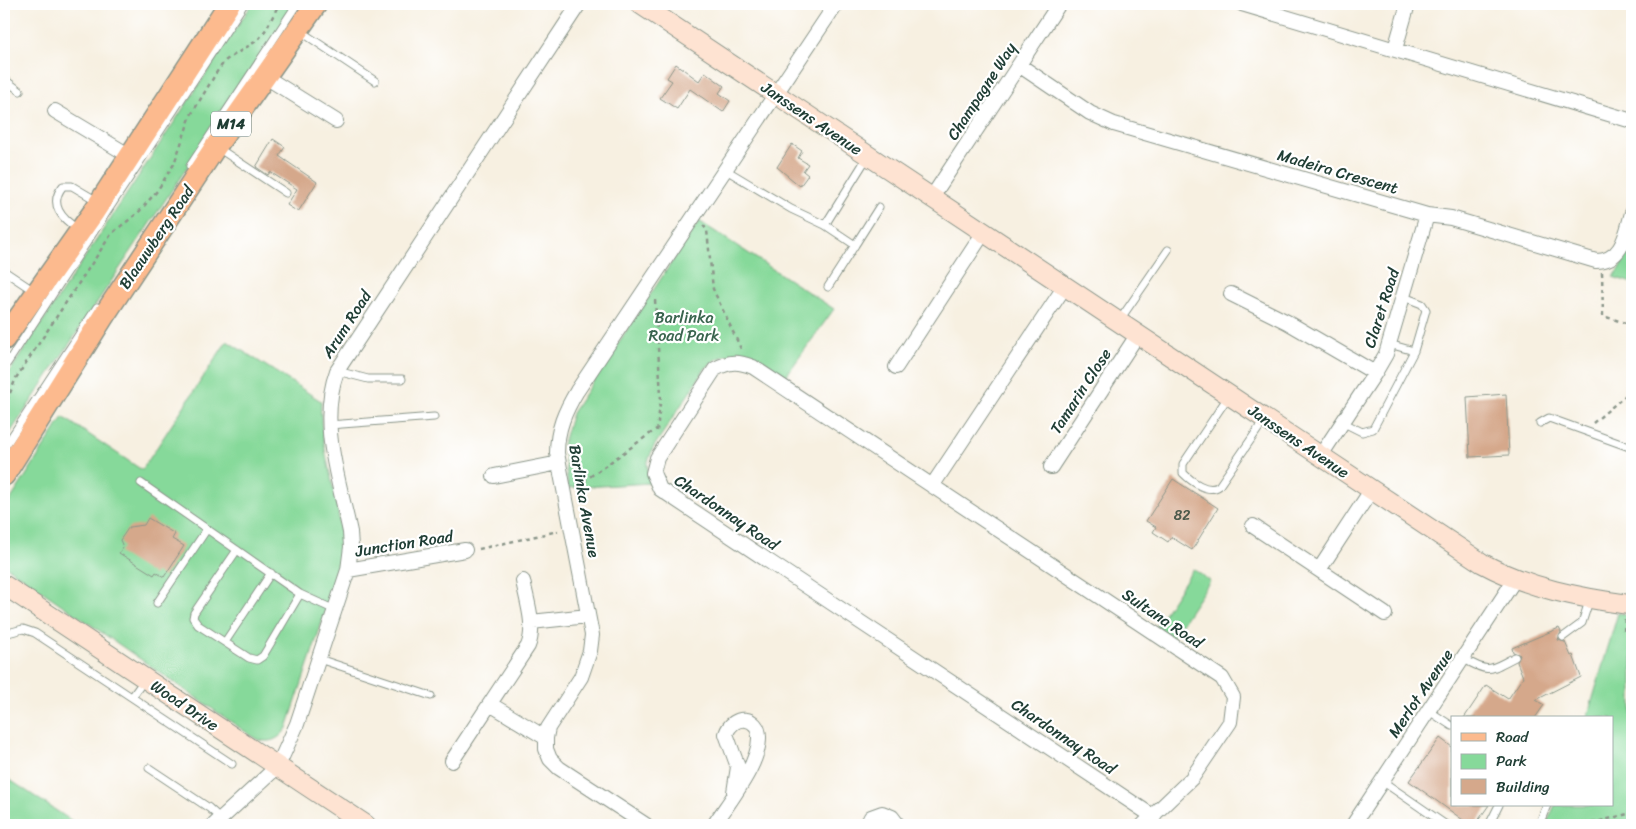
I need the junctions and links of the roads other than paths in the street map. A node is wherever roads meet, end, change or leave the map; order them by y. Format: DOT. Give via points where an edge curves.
graph roads {
  1 [pos="229,4"];
  2 [pos="244,4"];
  3 [pos="297,4"];
  4 [pos="316,4"];
  5 [pos="579,4"];
  6 [pos="640,4"];
  7 [pos="836,4"];
  8 [pos="1060,4"];
  9 [pos="1242,4"];
  10 [pos="1408,4"];
  11 [pos="298,29"];
  12 [pos="1395,49"];
  13 [pos="1018,65"];
  14 [pos="264,76"];
  15 [pos="4,79"];
  16 [pos="375,81"];
  17 [pos="20,91"];
  18 [pos="776,93"];
  19 [pos="55,111"];
  20 [pos="336,121"];
  21 [pos="1632,121"];
  22 [pos="216,146"];
  23 [pos="130,156"];
  24 [pos="868,156"];
  25 [pos="726,170"];
  26 [pos="183,176"];
  27 [pos="286,193"];
  28 [pos="932,198"];
  29 [pos="100,202"];
  30 [pos="879,208"];
  31 [pos="1632,212"];
  32 [pos="1427,215"];
  33 [pos="825,225"];
  34 [pos="80,231"];
  35 [pos="984,232"];
  36 [pos="855,245"];
  37 [pos="1168,250"];
  38 [pos="4,270"];
  39 [pos="1065,286"];
  40 [pos="828,287"];
  41 [pos="36,293"];
  42 [pos="1231,294"];
  43 [pos="1404,297"];
  44 [pos="102,300"];
  45 [pos="1119,322"];
  46 [pos="1138,334"];
  47 [pos="4,339"];
  48 [pos="1389,344"];
  49 [pos="1414,351"];
  50 [pos="896,367"];
  51 [pos="4,368"];
  52 [pos="336,371"];
  53 [pos="1375,373"];
  54 [pos="402,379"];
  55 [pos="1230,395"];
  56 [pos="434,417"];
  57 [pos="1265,418"];
  58 [pos="1344,423"];
  59 [pos="1540,423"];
  60 [pos="328,425"];
  61 [pos="4,448"];
  62 [pos="1632,448"];
  63 [pos="1321,455"];
  64 [pos="559,463"];
  65 [pos="1050,467"];
  66 [pos="4,475"];
  67 [pos="494,476"];
  68 [pos="141,482"];
  69 [pos="932,486"];
  70 [pos="1372,489"];
  71 [pos="1253,526"];
  72 [pos="207,529"];
  73 [pos="237,550"];
  74 [pos="465,550"];
  75 [pos="348,570"];
  76 [pos="1318,570"];
  77 [pos="271,574"];
  78 [pos="1515,579"];
  79 [pos="523,581"];
  80 [pos="4,584"];
  81 [pos="300,594"];
  82 [pos="1590,598"];
  83 [pos="157,603"];
  84 [pos="1629,609"];
  85 [pos="335,610"];
  86 [pos="1385,614"];
  87 [pos="588,616"];
  88 [pos="531,622"];
  89 [pos="4,634"];
  90 [pos="1563,637"];
  91 [pos="225,642"];
  92 [pos="1515,657"];
  93 [pos="318,659"];
  94 [pos="1464,659"];
  95 [pos="145,678"];
  96 [pos="431,696"];
  97 [pos="132,697"];
  98 [pos="490,704"];
  99 [pos="1429,711"];
  100 [pos="1451,725"];
  101 [pos="546,738"];
  102 [pos="452,761"];
  103 [pos="232,764"];
  104 [pos="278,766"];
  105 [pos="149,768"];
  106 [pos="1382,781"];
  107 [pos="734,792"];
  108 [pos="1498,806"];
  109 [pos="1547,806"];
  110 [pos="1148,821"];
  111 [pos="218,822"];
  112 [pos="366,825"];
  113 [pos="646,825"];
  114 [pos="714,825"];
  115 [pos="867,825"];
  116 [pos="898,825"];
  117 [pos="1353,825"];
  118 [pos="1446,825"];
  119 [pos="1489,825"];
  120 [pos="1539,825"];
  1 -- 23 [label="main road"];
  2 -- 51 [label="lane"];
  3 -- 26 [label="lane"];
  4 -- 11 [label="main road, Blaauwberg Road / M14"];
  5 -- 52 [label="street, Arum Road"];
  6 -- 18 [label="street, Janssens Avenue"];
  7 -- 18 [label="street, Barlinka Avenue"];
  8 -- 13 [label="street, Champagne Way"];
  9 -- 12 [label="street"];
  10 -- 12 [label="street"];
  11 -- 14 [label="main road, Blaauwberg Road / M14"];
  11 -- 16 [label="lane"];
  12 -- 21 [label="street"];
  13 -- 28 [label="street, Champagne Way"];
  13 -- 32 [label="street, Madeira Crescent" via="1105,121"];
  14 -- 20 [label="street"];
  14 -- 22 [label="main road, Blaauwberg Road / M14"];
  15 -- 17 [label="lane"];
  18 -- 24 [label="street, Janssens Avenue"];
  18 -- 25 [label="street, Barlinka Avenue"];
  19 -- 23 [label="street"];
  22 -- 27 [label="lane"];
  22 -- 66 [label="main road, Blaauwberg Road / M14"];
  23 -- 29 [label="main road"];
  24 -- 28 [label="street, Janssens Avenue"];
  24 -- 33 [label="lane"];
  25 -- 33 [label="lane" via="791,209"];
  25 -- 64 [label="street, Barlinka Avenue" via="566,409 557,439"];
  28 -- 35 [label="street, Janssens Avenue"];
  29 -- 34 [label="main road"];
  29 -- 34 [label="lane" via="69,186 63,186 59,191 56,202 59,211 66,222"];
  30 -- 36 [label="lane"];
  31 -- 32 [label="street, Madeira Crescent" via="1620,249 1602,261 1451,218"];
  32 -- 43 [label="street, Claret Road"];
  33 -- 36 [label="lane"];
  34 -- 41 [label="main road"];
  35 -- 39 [label="street, Janssens Avenue"];
  35 -- 50 [label="street"];
  36 -- 40 [label="lane"];
  37 -- 45 [label="lane"];
  38 -- 41 [label="lane"];
  39 -- 45 [label="street, Janssens Avenue"];
  39 -- 69 [label="street"];
  41 -- 47 [label="main road"];
  42 -- 53 [label="street"];
  43 -- 48 [label="street, Claret Road"];
  43 -- 49 [label="lane" via="1422,304 1426,310"];
  44 -- 61 [label="lane"];
  45 -- 46 [label="street, Janssens Avenue"];
  46 -- 55 [label="street, Janssens Avenue"];
  46 -- 65 [label="street, Tamarin Close"];
  48 -- 49 [label="lane"];
  48 -- 53 [label="street, Claret Road"];
  49 -- 58 [label="lane" via="1372,429 1362,432"];
  52 -- 54 [label="lane" via="368,379"];
  52 -- 60 [label="street, Arum Road" via="329,398"];
  53 -- 58 [label="street, Claret Road"];
  55 -- 57 [label="street, Janssens Avenue"];
  55 -- 57 [label="lane" via="1183,464 1186,477 1204,487 1216,488"];
  56 -- 60 [label="lane"];
  57 -- 63 [label="street, Janssens Avenue"];
  58 -- 63 [label="street, Claret Road"];
  59 -- 62 [label="lane" via="1549,418"];
  60 -- 75 [label="street, Arum Road" via="350,532 352,547"];
  63 -- 70 [label="street, Janssens Avenue"];
  64 -- 67 [label="street"];
  64 -- 87 [label="street, Barlinka Avenue"];
  68 -- 72 [label="lane"];
  69 -- 110 [label="street, Sultana Road" via="1222,678 1233,697 1230,722 1192,778"];
  69 -- 110 [label="street, Chardonnay Road" via="747,364 731,362 715,369 653,468 654,479 664,492"];
  70 -- 76 [label="street"];
  70 -- 78 [label="street, Janssens Avenue" via="1482,563"];
  71 -- 76 [label="street"];
  72 -- 73 [label="lane"];
  72 -- 83 [label="lane"];
  73 -- 77 [label="lane"];
  73 -- 91 [label="lane" via="193,616 198,625"];
  74 -- 75 [label="street, Junction Road"];
  75 -- 85 [label="street, Arum Road"];
  76 -- 86 [label="street"];
  77 -- 81 [label="lane"];
  77 -- 91 [label="lane"];
  78 -- 82 [label="street, Janssens Avenue"];
  78 -- 94 [label="street, Merlot Avenue"];
  79 -- 88 [label="street"];
  80 -- 95 [label="street, Wood Drive"];
  81 -- 85 [label="lane"];
  81 -- 91 [label="lane" via="260,658 249,658"];
  82 -- 84 [label="street, Janssens Avenue"];
  82 -- 90 [label="lane" via="1582,623"];
  85 -- 93 [label="street, Arum Road"];
  87 -- 88 [label="street"];
  87 -- 101 [label="street, Barlinka Avenue" via="592,635 586,666 548,728"];
  88 -- 98 [label="street" via="528,646"];
  89 -- 97 [label="lane" via="15,629 28,629"];
  92 -- 94 [label="lane" via="1490,670 1481,669"];
  93 -- 96 [label="lane"];
  93 -- 104 [label="street, Arum Road" via="292,738"];
  94 -- 99 [label="street, Merlot Avenue"];
  95 -- 97 [label="lane"];
  95 -- 104 [label="street, Wood Drive"];
  97 -- 103 [label="lane"];
  98 -- 101 [label="street"];
  98 -- 102 [label="street"];
  99 -- 100 [label="lane"];
  99 -- 106 [label="street, Merlot Avenue"];
  101 -- 113 [label="street" via="550,759 559,768"];
  104 -- 111 [label="street"];
  104 -- 112 [label="street, Wood Drive"];
  105 -- 111 [label="lane" via="210,808"];
  106 -- 117 [label="street, Merlot Avenue"];
  106 -- 118 [label="lane"];
  107 -- 107 [label="street" via="758,746 759,732 756,726 745,720 735,720 726,734 738,767"];
  107 -- 114 [label="street"];
  108 -- 119 [label="lane"];
  109 -- 120 [label="lane"];
  115 -- 116 [label="street" via="871,817 882,813 892,816"];
}
